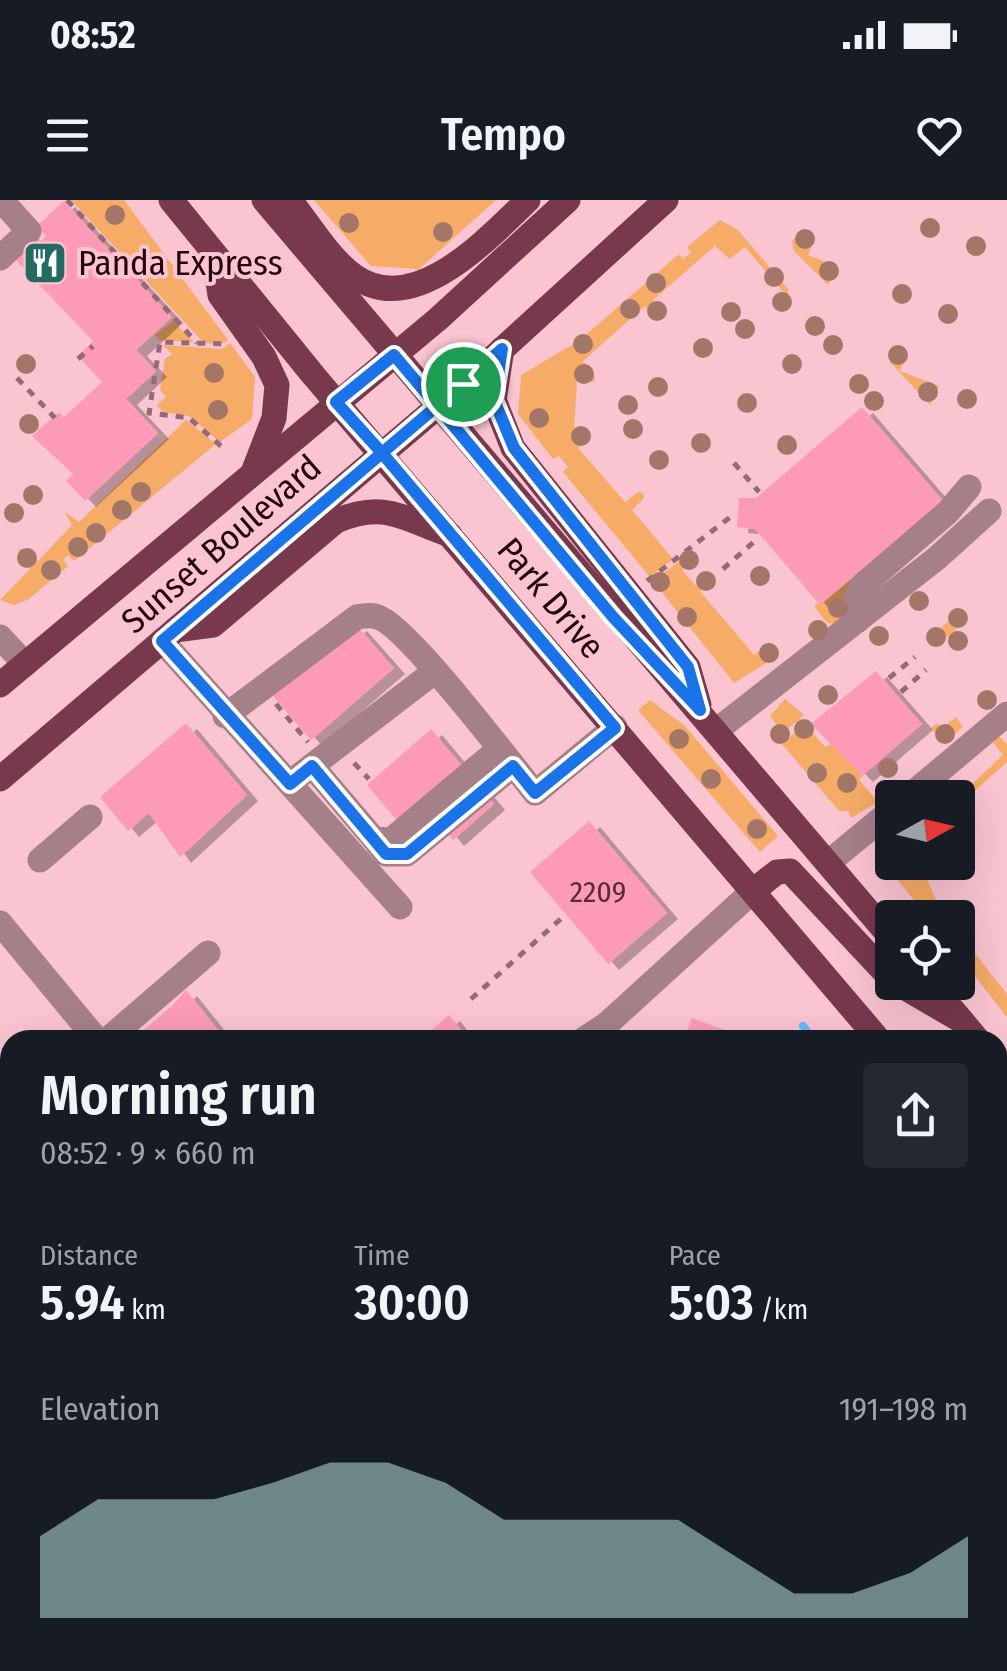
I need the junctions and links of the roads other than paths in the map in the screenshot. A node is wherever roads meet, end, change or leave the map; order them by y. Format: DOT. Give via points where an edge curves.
graph roads {
  1 [pos="1,200"];
  2 [pos="171,200"];
  3 [pos="264,200"];
  4 [pos="290,200"];
  5 [pos="528,200"];
  6 [pos="568,200"];
  7 [pos="666,200"];
  8 [pos="213,252"];
  9 [pos="0,258"];
  10 [pos="502,349"];
  11 [pos="394,355"];
  12 [pos="336,402"];
  13 [pos="437,406"];
  14 [pos="382,453"];
  15 [pos="253,472"];
  16 [pos="969,487"];
  17 [pos="989,512"];
  18 [pos="452,536"];
  19 [pos="858,620"];
  20 [pos="169,635"];
  21 [pos="0,638"];
  22 [pos="25,664"];
  23 [pos="434,672"];
  24 [pos="0,685"];
  25 [pos="1007,714"];
  26 [pos="225,716"];
  27 [pos="708,720"];
  28 [pos="615,728"];
  29 [pos="506,758"];
  30 [pos="321,759"];
  31 [pos="0,779"];
  32 [pos="928,780"];
  33 [pos="290,784"];
  34 [pos="90,817"];
  35 [pos="875,824"];
  36 [pos="40,860"];
  37 [pos="829,862"];
  38 [pos="753,891"];
  39 [pos="400,907"];
  40 [pos="875,918"];
  41 [pos="0,923"];
  42 [pos="208,954"];
  43 [pos="875,962"];
  44 [pos="922,1000"];
  45 [pos="944,1000"];
  46 [pos="88,1030"];
  47 [pos="119,1030"];
  48 [pos="615,1030"];
  49 [pos="871,1030"];
  50 [pos="970,1030"];
  1 -- 9 [label="street" via="29,231"];
  2 -- 8 [label="main road, Park Drive"];
  3 -- 11 [label="main road, Park Drive"];
  4 -- 5 [label="main road" via="352,274 395,291 424,283"];
  6 -- 11 [label="main road, Sunset Boulevard"];
  7 -- 10 [label="main road, Sunset Boulevard"];
  8 -- 12 [label="main road, Park Drive"];
  8 -- 15 [label="main road" via="220,295 276,385 274,418"];
  10 -- 13 [label="main road, Sunset Boulevard"];
  10 -- 27 [label="main road" via="494,400 514,448 688,667"];
  11 -- 12 [label="main road, Sunset Boulevard"];
  11 -- 13 [label="main road, Park Drive"];
  12 -- 14 [label="main road, Park Drive"];
  12 -- 15 [label="main road, Sunset Boulevard"];
  13 -- 14 [label="main road, Sunset Boulevard"];
  13 -- 27 [label="main road, Park Drive"];
  14 -- 18 [label="main road, Park Drive"];
  14 -- 20 [label="main road, Sunset Boulevard"];
  15 -- 22 [label="main road, Sunset Boulevard"];
  16 -- 19 [label="street" via="863,585"];
  17 -- 19 [label="street"];
  18 -- 20 [label="main road" via="387,510 358,512 336,521 212,625"];
  18 -- 28 [label="main road, Park Drive"];
  19 -- 27 [label="street"];
  20 -- 26 [label="street"];
  20 -- 31 [label="main road, Sunset Boulevard"];
  21 -- 22 [label="street"];
  22 -- 24 [label="main road, Sunset Boulevard"];
  23 -- 26 [label="street" via="383,618 357,617"];
  23 -- 29 [label="street"];
  23 -- 30 [label="street"];
  25 -- 32 [label="street"];
  26 -- 33 [label="street"];
  27 -- 37 [label="main road, Park Drive"];
  28 -- 29 [label="street" via="535,793"];
  28 -- 38 [label="main road, Park Drive"];
  29 -- 30 [label="street" via="391,840 374,840"];
  30 -- 33 [label="street"];
  33 -- 39 [label="street"];
  34 -- 36 [label="street"];
  35 -- 37 [label="street"];
  37 -- 40 [label="main road, Park Drive"];
  38 -- 43 [label="main road" via="777,872 790,872"];
  38 -- 48 [label="street"];
  38 -- 49 [label="main road, Park Drive"];
  41 -- 46 [label="street"];
  42 -- 47 [label="street"];
  44 -- 50 [label="main road"];
  45 -- 50 [label="main road"];
}
